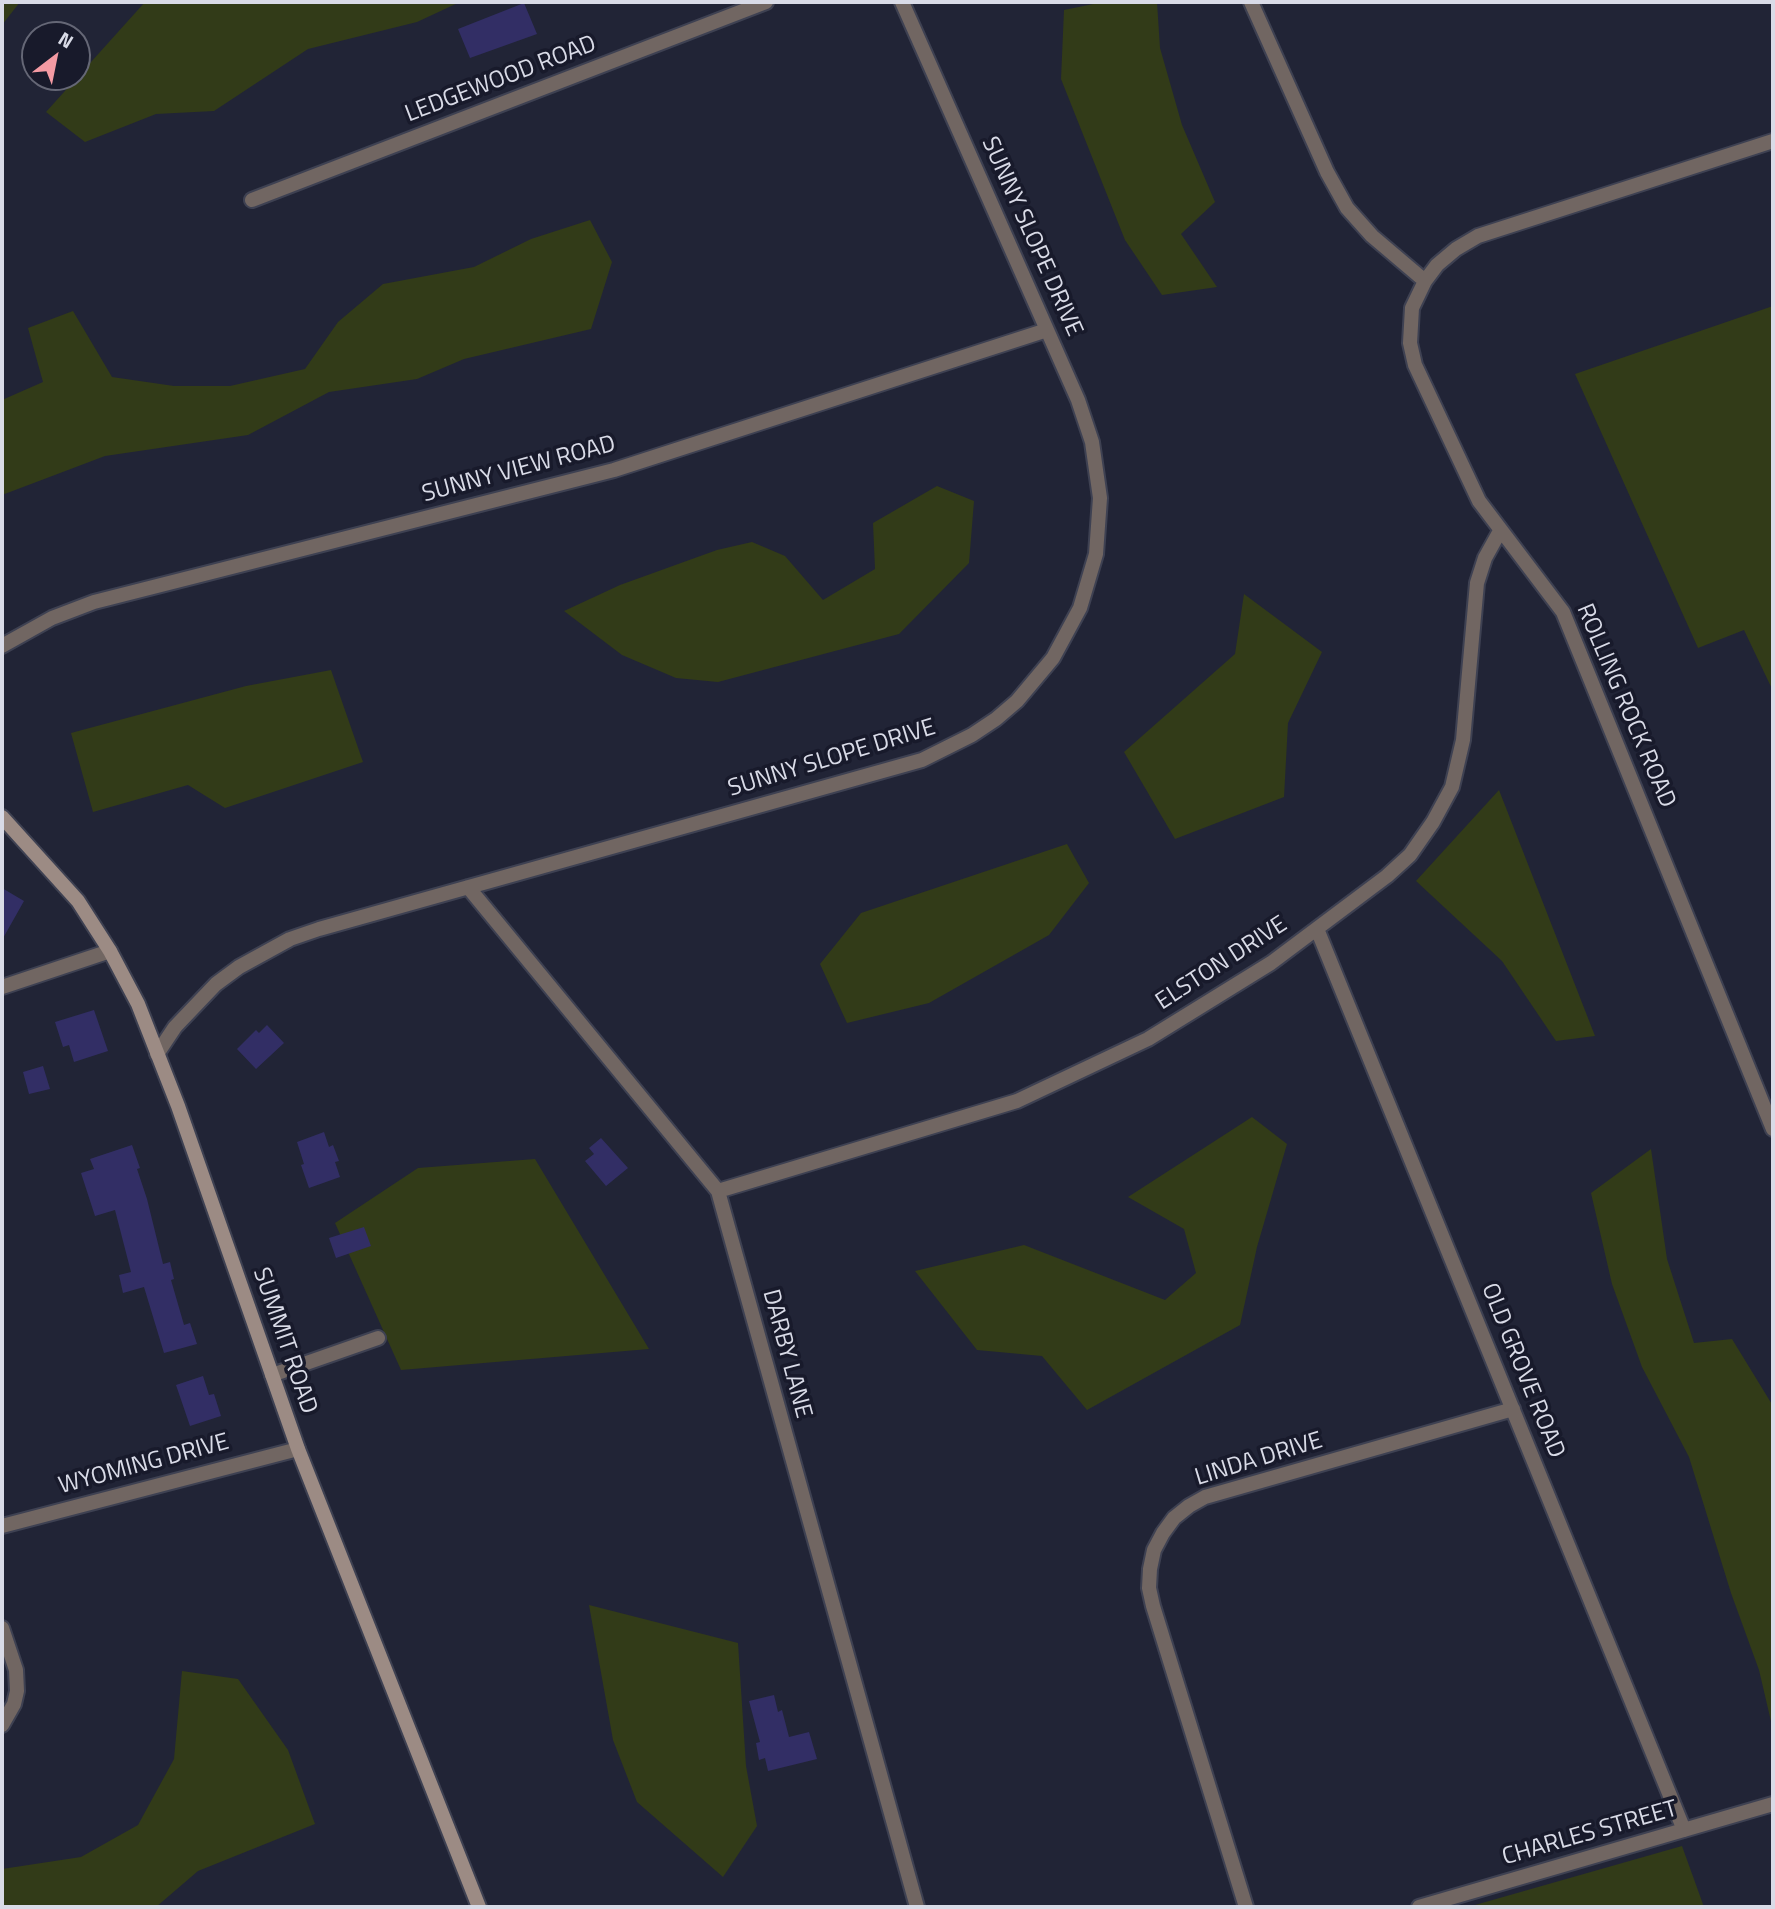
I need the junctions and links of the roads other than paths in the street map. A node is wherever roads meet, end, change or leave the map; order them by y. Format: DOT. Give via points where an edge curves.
graph roads {
  1 [pos="766,2"];
  2 [pos="902,2"];
  3 [pos="1251,2"];
  4 [pos="1773,141"];
  5 [pos="252,200"];
  6 [pos="1426,281"];
  7 [pos="1047,330"];
  8 [pos="1500,531"];
  9 [pos="2,646"];
  10 [pos="2,817"];
  11 [pos="468,887"];
  12 [pos="1317,929"];
  13 [pos="110,951"];
  14 [pos="2,987"];
  15 [pos="157,1054"];
  16 [pos="1773,1129"];
  17 [pos="718,1191"];
  18 [pos="378,1338"];
  19 [pos="272,1375"];
  20 [pos="1513,1409"];
  21 [pos="298,1448"];
  22 [pos="2,1526"];
  23 [pos="2,1628"];
  24 [pos="2,1725"];
  25 [pos="1773,1804"];
  26 [pos="1684,1830"];
  27 [pos="479,1907"];
  28 [pos="917,1907"];
  29 [pos="1246,1907"];
  30 [pos="1419,1907"];
  1 -- 5 [label="street, LEDGEWOOD ROAD"];
  2 -- 7 [label="street, SUNNY SLOPE DRIVE"];
  3 -- 6 [label="street" via="1347,208 1372,236"];
  4 -- 6 [label="street, ROLLING ROCK ROAD" via="1478,236 1437,265"];
  6 -- 8 [label="street, ROLLING ROCK ROAD" via="1412,308 1410,343 1415,365 1479,501"];
  7 -- 9 [label="street, SUNNY VIEW ROAD" via="614,470 94,602 52,618"];
  7 -- 11 [label="street, SUNNY SLOPE DRIVE" via="1092,442 1099,526 1089,582 1068,634 1017,701 972,735 922,760"];
  8 -- 12 [label="street, ELSTON DRIVE" via="1477,583 1463,740 1452,786 1410,855"];
  8 -- 16 [label="street, ROLLING ROCK ROAD" via="1563,612"];
  10 -- 13 [label="main road, SUMMIT ROAD" via="78,901"];
  11 -- 15 [label="street, SUNNY SLOPE DRIVE" via="319,929 264,951 223,978 195,1004"];
  11 -- 17 [label="street, DARBY LANE"];
  12 -- 17 [label="street, ELSTON DRIVE" via="1271,964 1148,1039 1017,1101"];
  12 -- 20 [label="street, OLD GROVE ROAD"];
  13 -- 14 [label="street"];
  13 -- 15 [label="main road, SUMMIT ROAD"];
  15 -- 19 [label="main road, SUMMIT ROAD"];
  17 -- 28 [label="street, DARBY LANE"];
  18 -- 19 [label="street"];
  19 -- 21 [label="main road, SUMMIT ROAD"];
  20 -- 26 [label="street, OLD GROVE ROAD"];
  20 -- 29 [label="street, LINDA DRIVE" via="1205,1497 1181,1512 1163,1533 1154,1550 1149,1588"];
  21 -- 22 [label="street, WYOMING DRIVE"];
  21 -- 27 [label="main road, SUMMIT ROAD"];
  23 -- 24 [label="street" via="16,1670 17,1691"];
  25 -- 26 [label="street, CHARLES STREET"];
  26 -- 30 [label="street, CHARLES STREET"];
}
